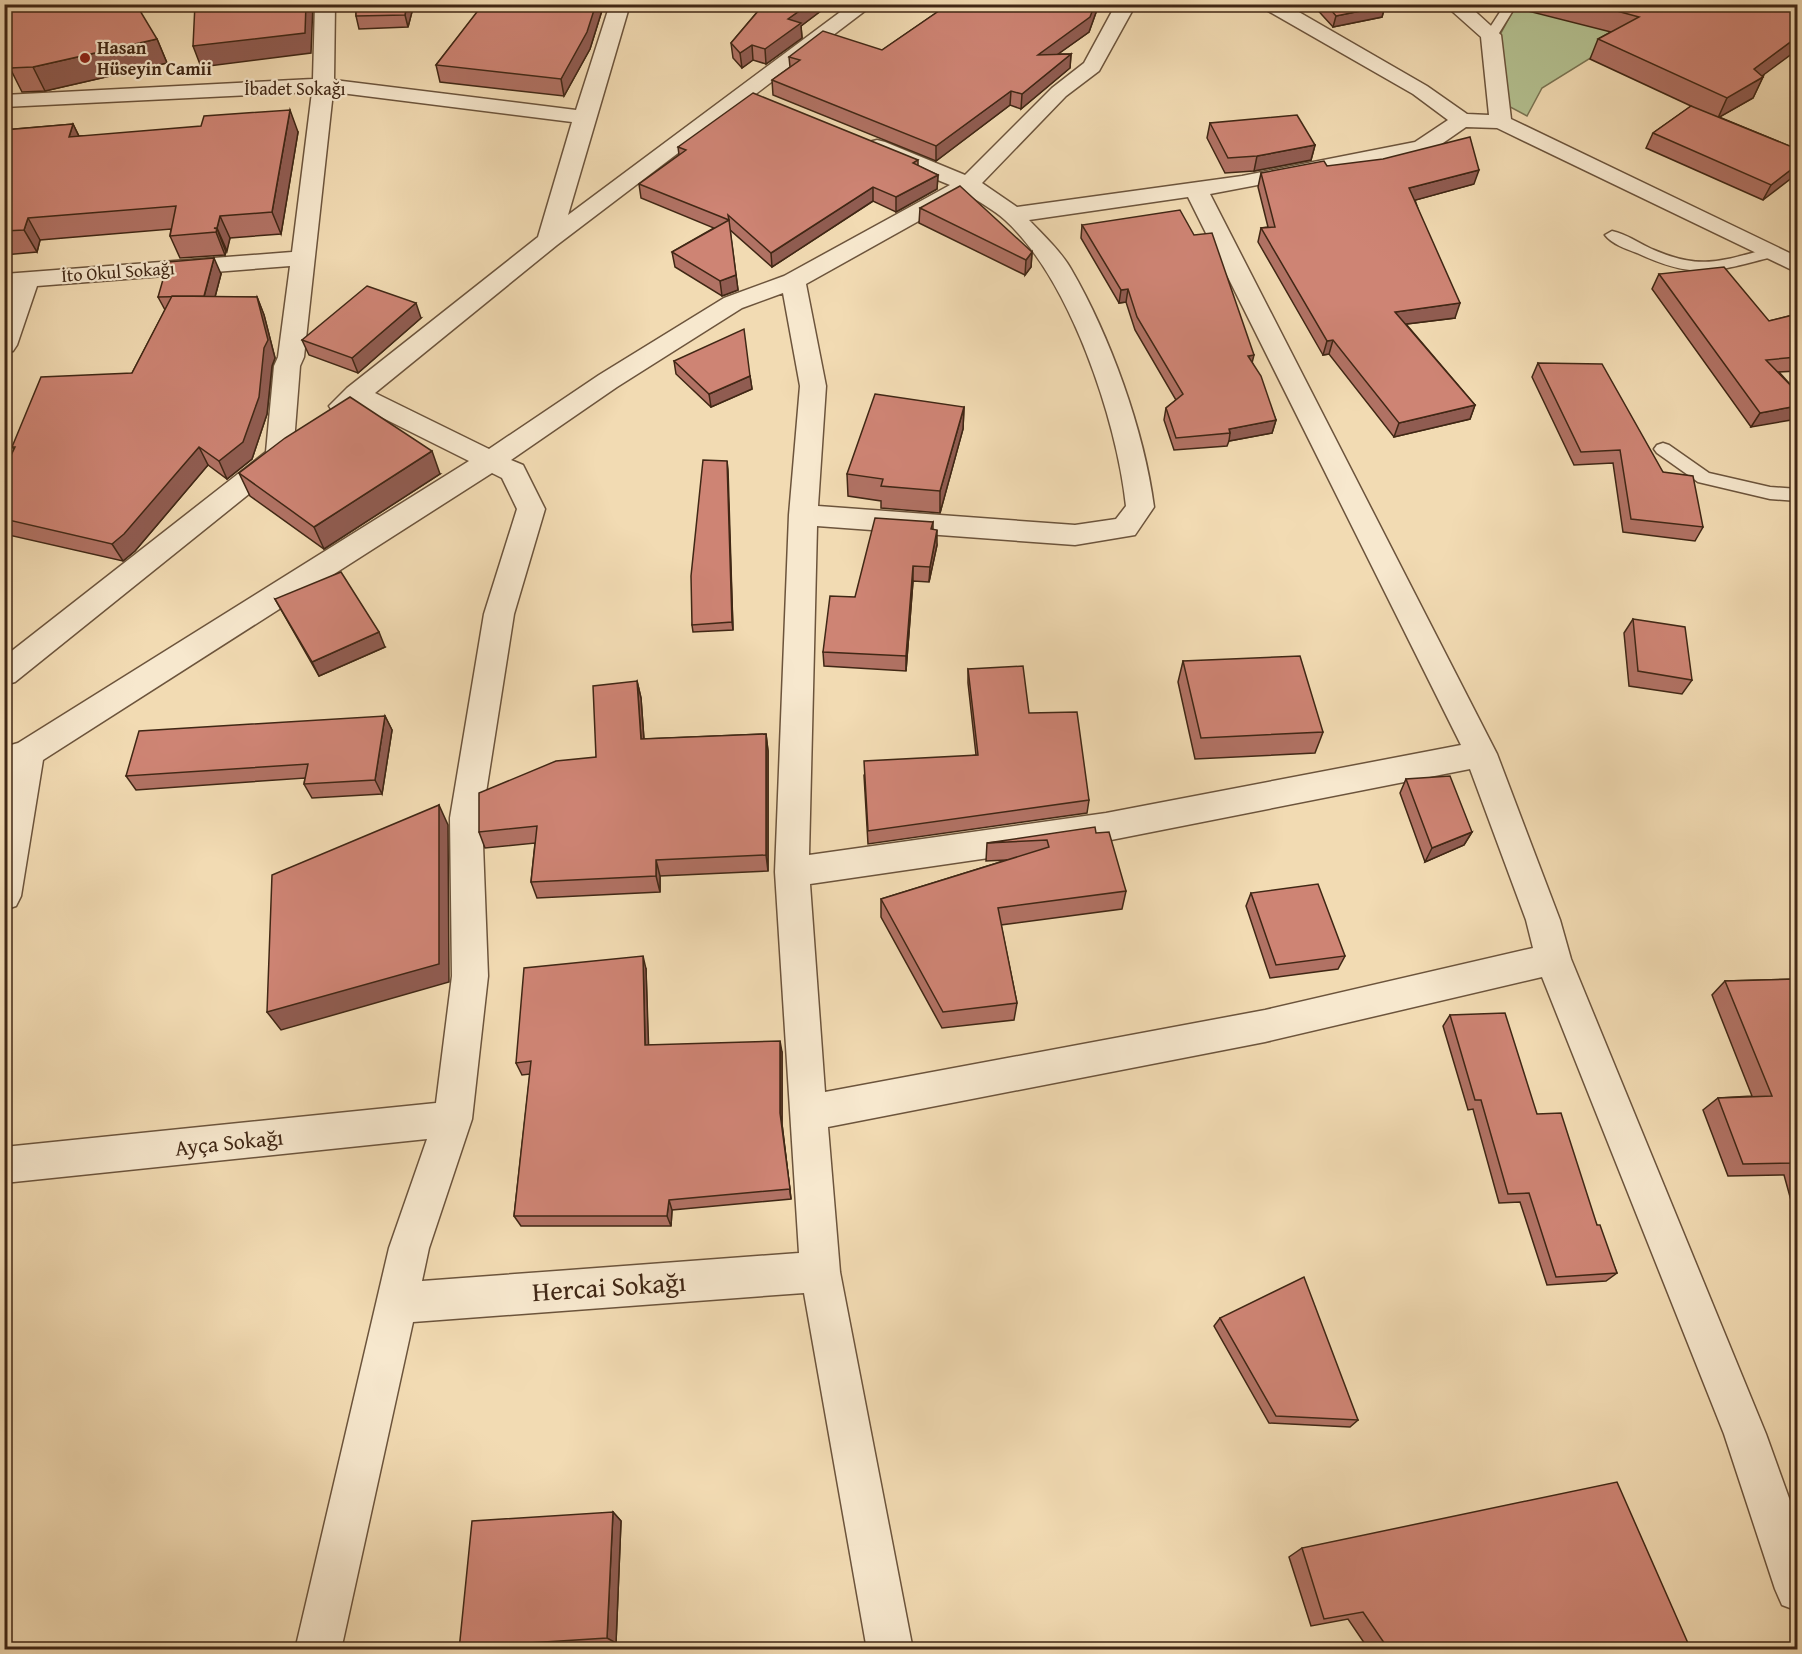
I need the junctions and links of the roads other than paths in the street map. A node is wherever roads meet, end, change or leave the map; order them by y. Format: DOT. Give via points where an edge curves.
graph roads {
  1 [pos="325,4"];
  2 [pos="620,4"];
  3 [pos="864,4"];
  4 [pos="1126,4"];
  5 [pos="1270,4"];
  6 [pos="1454,4"];
  7 [pos="1508,4"];
  8 [pos="1491,35"];
  9 [pos="323,85"];
  10 [pos="4,101"];
  11 [pos="584,117"];
  12 [pos="1462,120"];
  13 [pos="1501,122"];
  14 [pos="851,136"];
  15 [pos="968,184"];
  16 [pos="1195,188"];
  17 [pos="1013,215"];
  18 [pos="1612,235"];
  19 [pos="549,240"];
  20 [pos="1771,253"];
  21 [pos="303,258"];
  22 [pos="1797,266"];
  23 [pos="16,280"];
  24 [pos="793,281"];
  25 [pos="4,345"];
  26 [pos="356,394"];
  27 [pos="1663,449"];
  28 [pos="279,455"];
  29 [pos="490,461"];
  30 [pos="1797,495"];
  31 [pos="803,515"];
  32 [pos="4,674"];
  33 [pos="1481,754"];
  34 [pos="16,756"];
  35 [pos="792,872"];
  36 [pos="4,896"];
  37 [pos="1553,958"];
  38 [pos="809,1113"];
  39 [pos="453,1119"];
  40 [pos="4,1164"];
  41 [pos="820,1272"];
  42 [pos="397,1302"];
  43 [pos="1797,1589"];
  44 [pos="318,1650"];
  45 [pos="890,1650"];
  1 -- 9 [label="street"];
  2 -- 11 [label="street"];
  3 -- 19 [label="street" via="755,98"];
  4 -- 15 [label="street" via="1092,67 1059,92"];
  5 -- 12 [label="street" via="1420,90"];
  6 -- 8 [label="street"];
  7 -- 8 [label="lane"];
  8 -- 13 [label="street"];
  9 -- 10 [label="street, İbadet Sokağı"];
  9 -- 11 [label="street, İbadet Sokağı"];
  9 -- 21 [label="street"];
  11 -- 19 [label="street"];
  12 -- 13 [label="street"];
  12 -- 16 [label="street" via="1422,147 1242,183"];
  13 -- 20 [label="street"];
  14 -- 15 [label="street"];
  15 -- 17 [label="street"];
  15 -- 24 [label="street"];
  16 -- 17 [label="street"];
  16 -- 33 [label="street"];
  17 -- 31 [label="street" via="1059,269 1106,368 1137,481 1140,507 1125,528 1075,535"];
  18 -- 20 [label="lane" via="1647,254 1678,263 1715,267"];
  19 -- 26 [label="street"];
  20 -- 22 [label="street"];
  21 -- 23 [label="street, İto Okul Sokağı"];
  21 -- 28 [label="street"];
  23 -- 25 [label="street"];
  24 -- 29 [label="street" via="733,303"];
  24 -- 31 [label="street" via="813,386"];
  26 -- 28 [label="street"];
  26 -- 29 [label="street"];
  27 -- 30 [label="lane" via="1704,478 1770,494"];
  28 -- 32 [label="street"];
  29 -- 34 [label="street"];
  29 -- 39 [label="street" via="513,472 531,509 499,614 466,818 470,976"];
  31 -- 35 [label="street"];
  33 -- 35 [label="street" via="1106,827"];
  33 -- 37 [label="street" via="1543,920"];
  34 -- 36 [label="street"];
  35 -- 38 [label="street"];
  37 -- 38 [label="street" via="1265,1026"];
  37 -- 43 [label="street" via="1745,1434"];
  38 -- 41 [label="street"];
  39 -- 40 [label="street, Ayça Sokağı"];
  39 -- 42 [label="street" via="409,1248"];
  41 -- 42 [label="street, Hercai Sokağı"];
  41 -- 45 [label="street"];
  42 -- 44 [label="street"];
}
